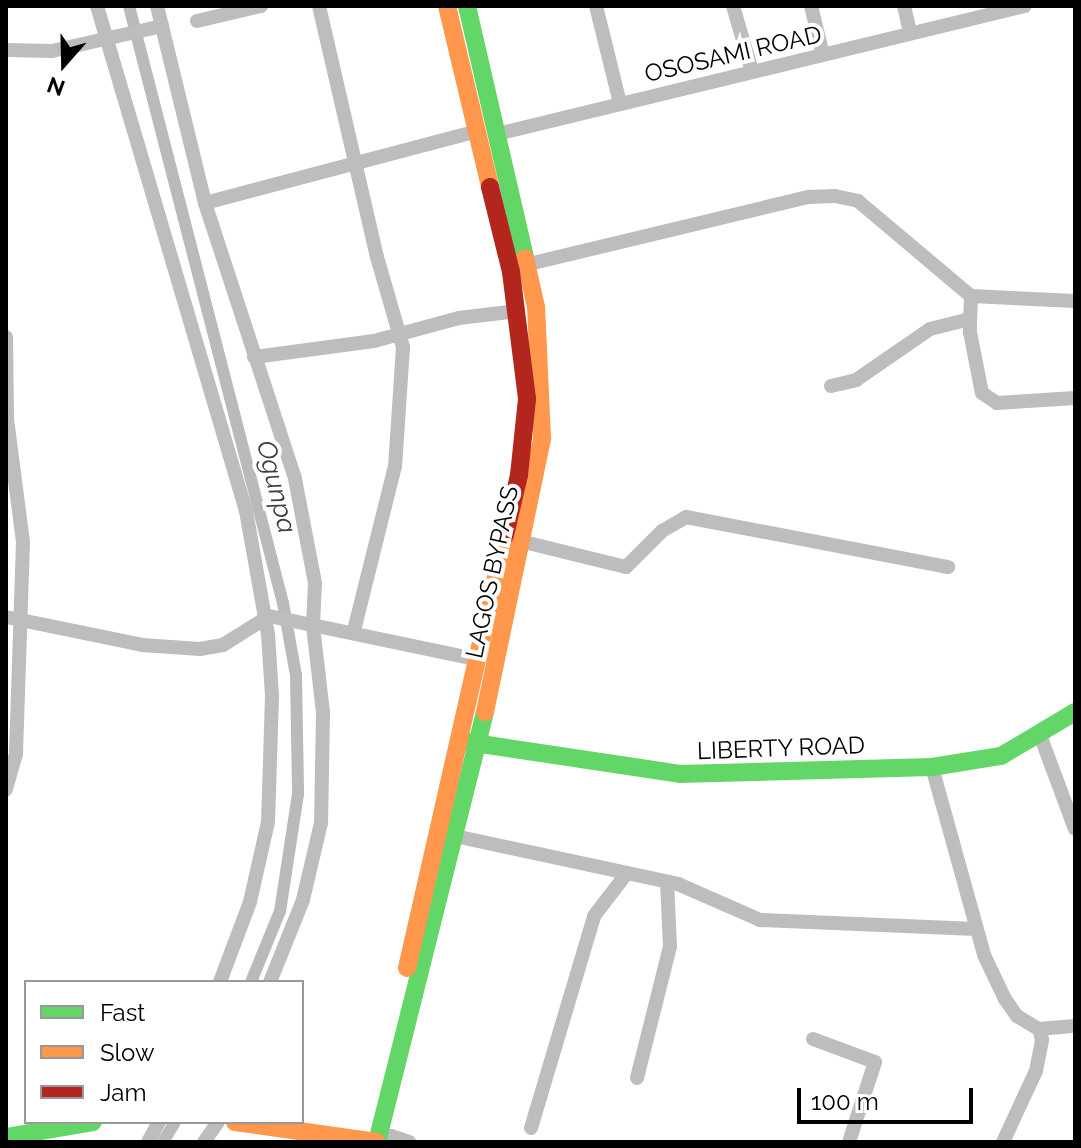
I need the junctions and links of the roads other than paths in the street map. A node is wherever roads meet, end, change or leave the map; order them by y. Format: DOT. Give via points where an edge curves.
graph roads {
  1 [pos="97,6"];
  2 [pos="157,6"];
  3 [pos="261,6"];
  4 [pos="319,6"];
  5 [pos="447,6"];
  6 [pos="467,6"];
  7 [pos="596,6"];
  8 [pos="733,6"];
  9 [pos="811,6"];
  10 [pos="904,6"];
  11 [pos="1025,6"];
  12 [pos="1008,8"];
  13 [pos="197,21"];
  14 [pos="162,26"];
  15 [pos="910,32"];
  16 [pos="106,41"];
  17 [pos="6,50"];
  18 [pos="823,55"];
  19 [pos="752,71"];
  20 [pos="620,103"];
  21 [pos="477,131"];
  22 [pos="497,134"];
  23 [pos="356,163"];
  24 [pos="205,203"];
  25 [pos="529,264"];
  26 [pos="971,296"];
  27 [pos="1075,301"];
  28 [pos="518,311"];
  29 [pos="970,319"];
  30 [pos="399,333"];
  31 [pos="6,337"];
  32 [pos="254,357"];
  33 [pos="831,386"];
  34 [pos="1075,398"];
  35 [pos="524,542"];
  36 [pos="948,567"];
  37 [pos="267,616"];
  38 [pos="13,620"];
  39 [pos="313,624"];
  40 [pos="354,631"];
  41 [pos="479,660"];
  42 [pos="1075,712"];
  43 [pos="1040,735"];
  44 [pos="470,743"];
  45 [pos="932,767"];
  46 [pos="6,790"];
  47 [pos="1075,829"];
  48 [pos="455,836"];
  49 [pos="627,873"];
  50 [pos="667,882"];
  51 [pos="976,929"];
  52 [pos="221,980"];
  53 [pos="271,980"];
  54 [pos="1075,1026"];
  55 [pos="1039,1029"];
  56 [pos="813,1039"];
  57 [pos="637,1078"];
  58 [pos="81,1124"];
  59 [pos="158,1124"];
  60 [pos="217,1124"];
  61 [pos="250,1124"];
  62 [pos="531,1128"];
  63 [pos="6,1137"];
  64 [pos="374,1141"];
  65 [pos="148,1142"];
  66 [pos="204,1142"];
  67 [pos="409,1142"];
  68 [pos="849,1142"];
  69 [pos="1003,1142"];
  1 -- 16 [label="street"];
  2 -- 14 [label="street"];
  3 -- 13 [label="street"];
  4 -- 23 [label="street"];
  5 -- 21 [label="main road, LAGOS BYPASS"];
  6 -- 22 [label="main road, LAGOS BYPASS"];
  7 -- 20 [label="street"];
  8 -- 19 [label="street"];
  9 -- 18 [label="street"];
  10 -- 15 [label="street"];
  11 -- 12 [label="street, OSOSAMI ROAD"];
  12 -- 15 [label="street, OSOSAMI ROAD"];
  14 -- 16 [label="street"];
  14 -- 24 [label="street"];
  15 -- 18 [label="street, OSOSAMI ROAD"];
  16 -- 17 [label="street" via="52,51"];
  16 -- 37 [label="street" via="246,511"];
  18 -- 19 [label="street, OSOSAMI ROAD"];
  19 -- 20 [label="street, OSOSAMI ROAD"];
  20 -- 22 [label="street, OSOSAMI ROAD"];
  21 -- 23 [label="street"];
  21 -- 28 [label="main road, LAGOS BYPASS"];
  22 -- 25 [label="main road, LAGOS BYPASS"];
  23 -- 24 [label="street"];
  23 -- 30 [label="street"];
  24 -- 32 [label="street"];
  25 -- 26 [label="street" via="809,197 835,196 858,201"];
  25 -- 35 [label="main road, LAGOS BYPASS" via="544,399 537,478"];
  26 -- 27 [label="street"];
  26 -- 29 [label="street"];
  28 -- 30 [label="street"];
  28 -- 41 [label="main road, LAGOS BYPASS" via="525,355 525,437"];
  29 -- 33 [label="street" via="930,329 856,380"];
  29 -- 34 [label="street" via="982,393 997,403"];
  30 -- 32 [label="street"];
  30 -- 40 [label="street" via="403,370 395,466"];
  31 -- 38 [label="street" via="7,419 23,542"];
  32 -- 39 [label="street" via="310,544"];
  35 -- 36 [label="street" via="626,567 662,531 686,517"];
  35 -- 44 [label="main road, LAGOS BYPASS"];
  37 -- 38 [label="street" via="223,645 200,649 142,645"];
  37 -- 39 [label="street"];
  37 -- 52 [label="street" via="272,696 268,822 250,902"];
  38 -- 46 [label="street" via="16,754"];
  39 -- 40 [label="street"];
  39 -- 53 [label="street" via="323,712 321,823 303,900"];
  40 -- 41 [label="street"];
  41 -- 44 [label="main road, LAGOS BYPASS"];
  42 -- 43 [label="main road, LIBERTY ROAD"];
  43 -- 45 [label="main road, LIBERTY ROAD" via="1001,756"];
  43 -- 47 [label="street"];
  44 -- 45 [label="main road, LIBERTY ROAD" via="680,774"];
  44 -- 48 [label="main road, LAGOS BYPASS"];
  44 -- 64 [label="main road, LAGOS BYPASS"];
  45 -- 51 [label="street"];
  48 -- 49 [label="street"];
  48 -- 64 [label="main road, LAGOS BYPASS"];
  49 -- 50 [label="street"];
  49 -- 62 [label="street" via="589,930"];
  50 -- 51 [label="street" via="760,920 788,925"];
  50 -- 57 [label="street" via="670,947"];
  51 -- 55 [label="street" via="1005,999 1017,1016"];
  54 -- 55 [label="street"];
  55 -- 69 [label="street" via="1036,1071"];
  56 -- 68 [label="street" via="875,1062"];
  58 -- 63 [label="main road"];
  59 -- 65 [label="street"];
  60 -- 66 [label="street"];
  61 -- 64 [label="main road"];
  64 -- 67 [label="street" via="391,1136"];
}
